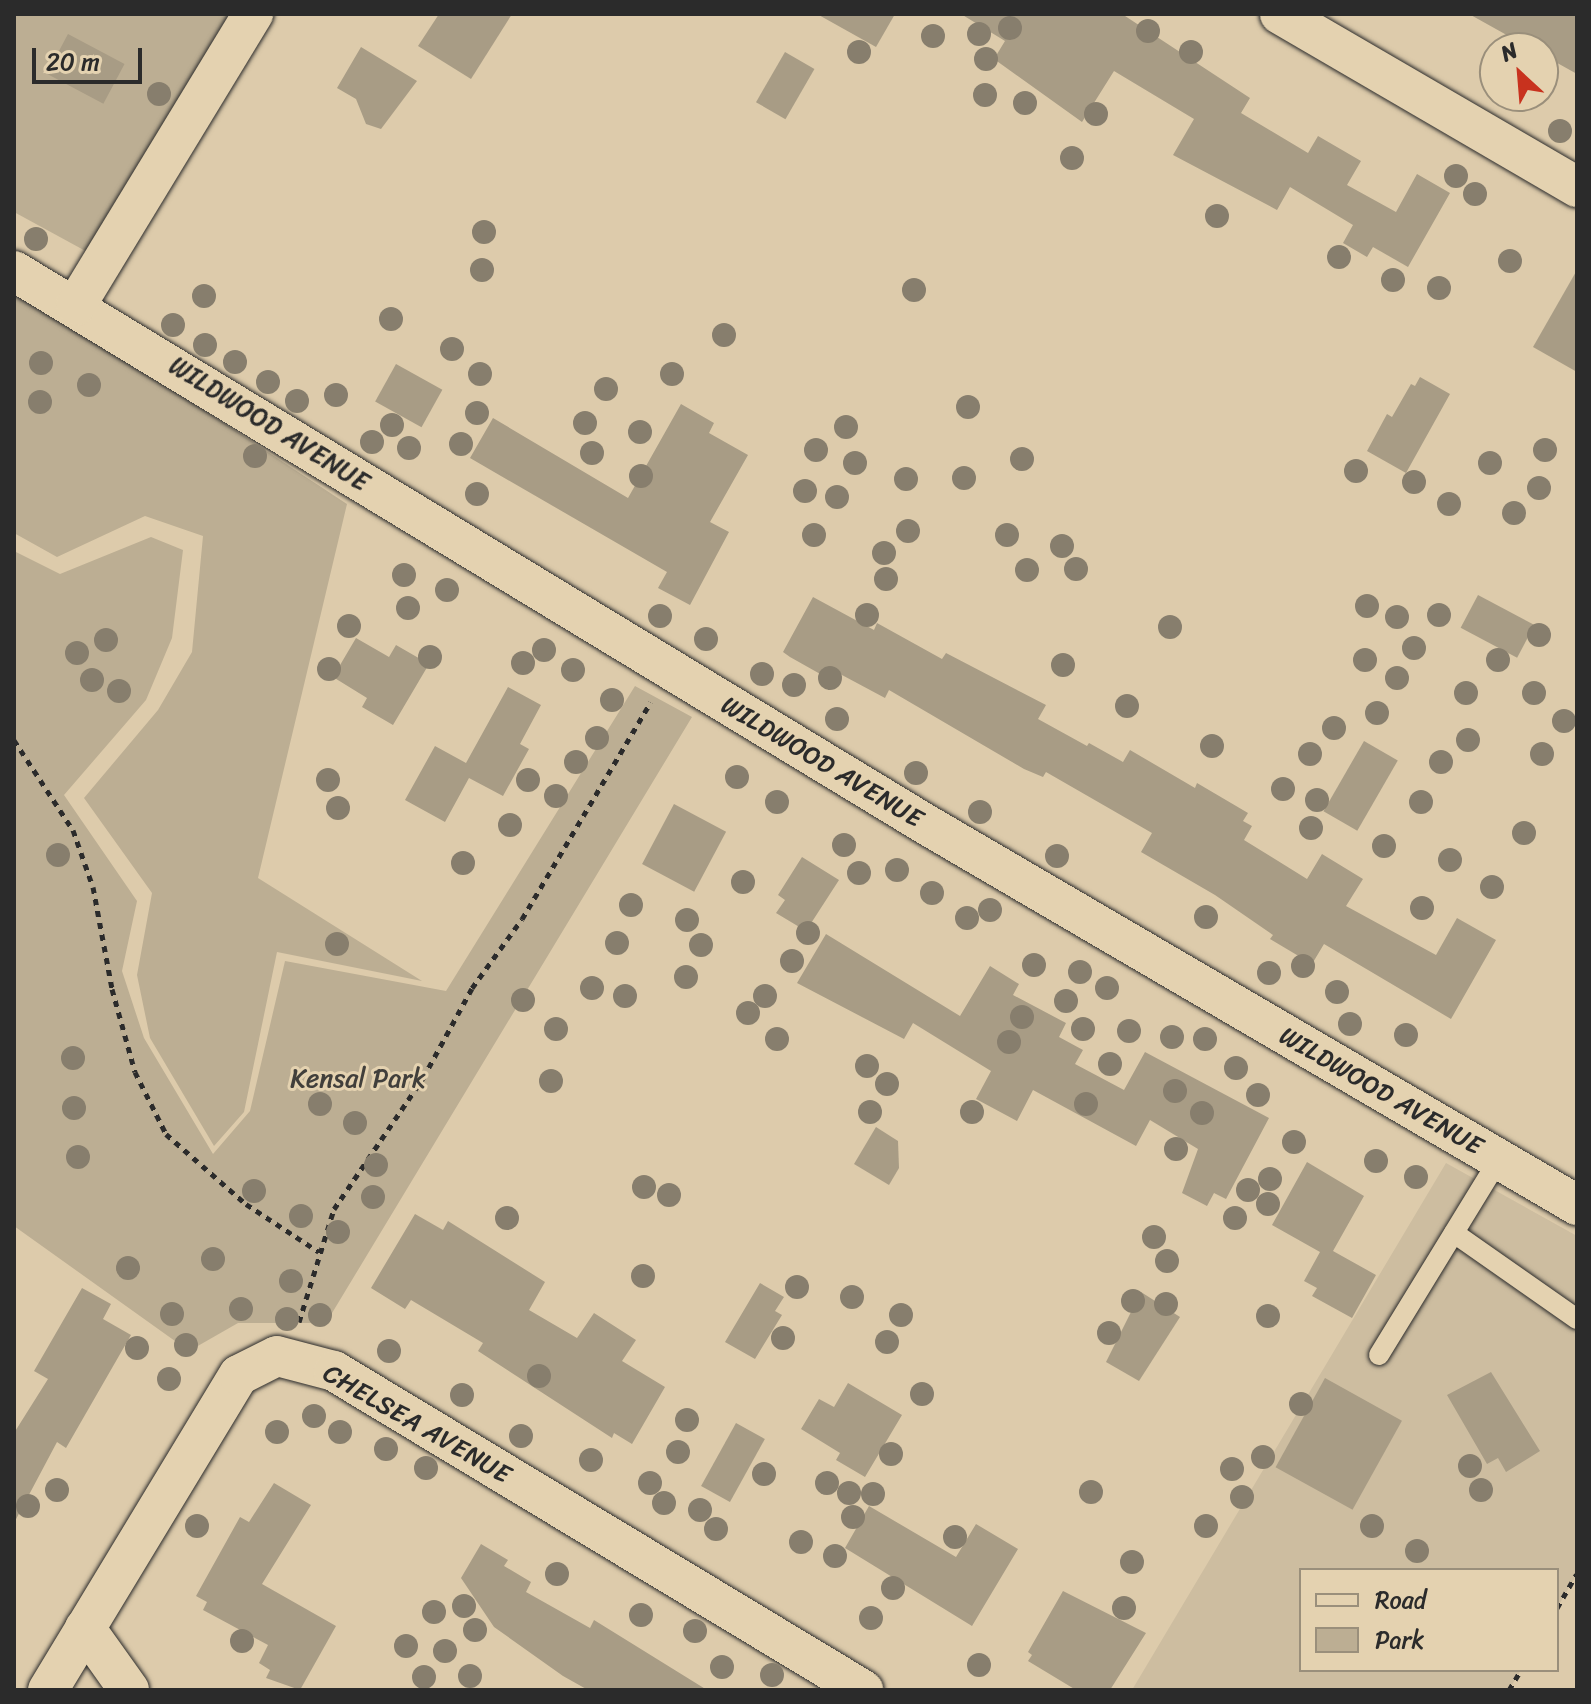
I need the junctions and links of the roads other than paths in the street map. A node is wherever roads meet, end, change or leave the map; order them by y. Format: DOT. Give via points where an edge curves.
graph roads {
  1 [pos="253,14"];
  2 [pos="1280,14"];
  3 [pos="1577,187"];
  4 [pos="14,271"];
  5 [pos="76,305"];
  6 [pos="1499,1159"];
  7 [pos="1577,1205"];
  8 [pos="1454,1233"];
  9 [pos="1577,1319"];
  10 [pos="1379,1355"];
  11 [pos="85,1628"];
  12 [pos="48,1690"];
  13 [pos="129,1690"];
  14 [pos="863,1690"];
  1 -- 5 [label="street"];
  2 -- 3 [label="street"];
  4 -- 5 [label="street, WILDWOOD AVENUE"];
  5 -- 6 [label="street, WILDWOOD AVENUE" via="671,670"];
  6 -- 7 [label="street, WILDWOOD AVENUE"];
  6 -- 8 [label="lane"];
  8 -- 9 [label="lane"];
  8 -- 10 [label="lane"];
  11 -- 12 [label="street, CHELSEA AVENUE"];
  11 -- 13 [label="street"];
  11 -- 14 [label="street, CHELSEA AVENUE" via="239,1375 277,1356 334,1371"];
}
